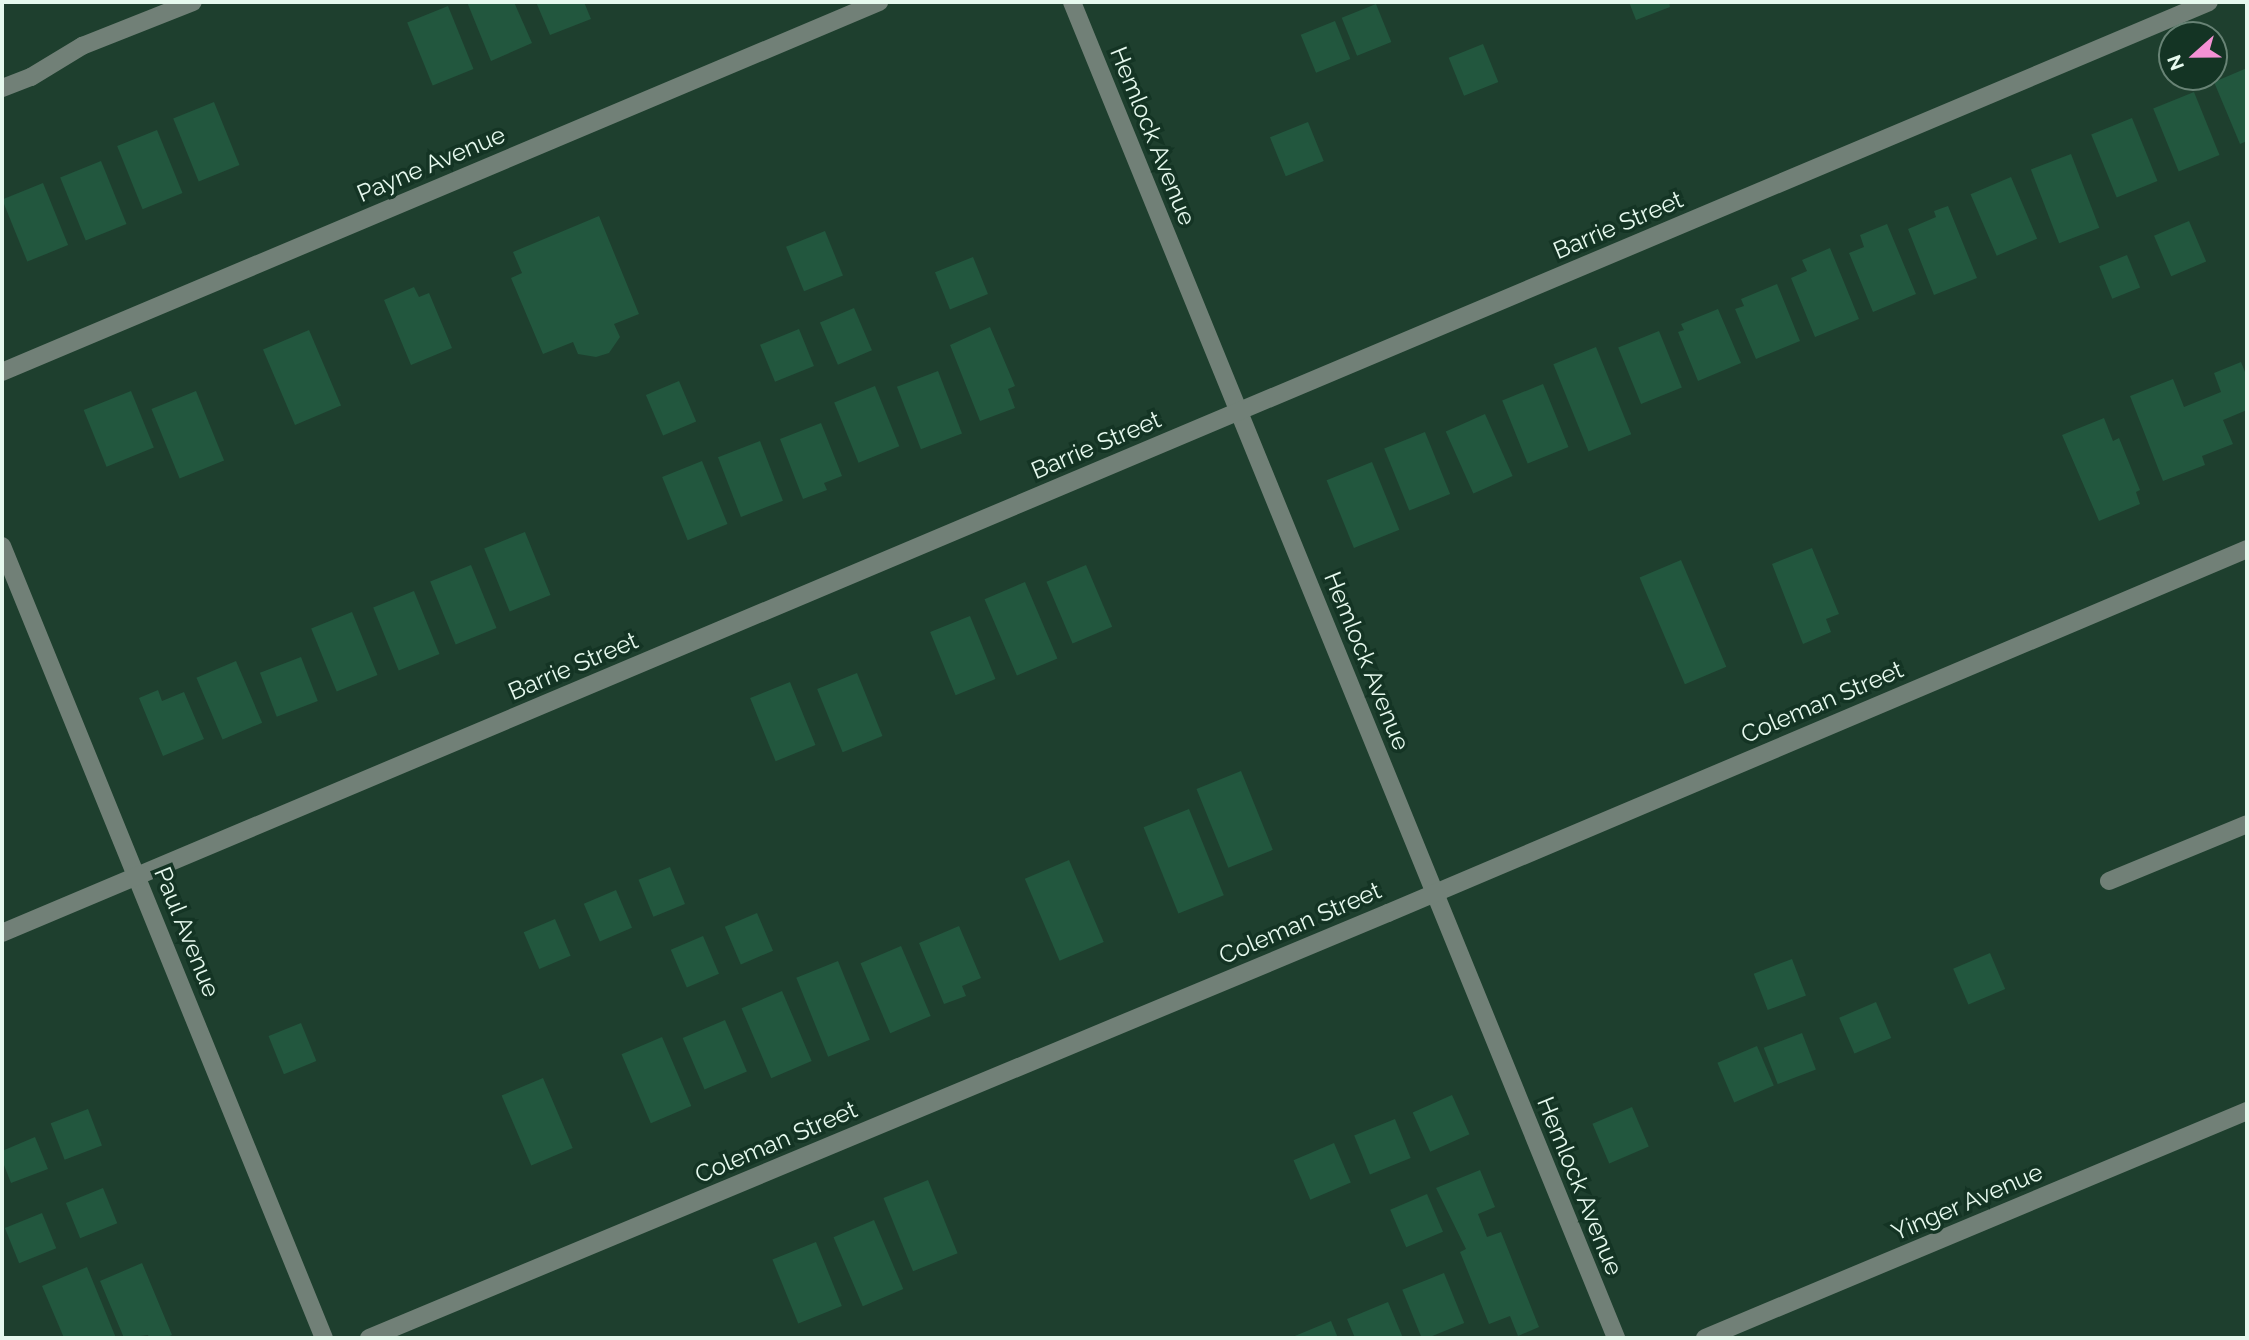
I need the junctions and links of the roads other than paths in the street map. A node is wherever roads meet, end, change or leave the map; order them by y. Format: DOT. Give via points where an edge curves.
graph roads {
  1 [pos="193,2"];
  2 [pos="879,2"];
  3 [pos="1072,2"];
  4 [pos="2209,2"];
  5 [pos="2,88"];
  6 [pos="2,372"];
  7 [pos="1239,412"];
  8 [pos="2,546"];
  9 [pos="2247,549"];
  10 [pos="2247,824"];
  11 [pos="138,876"];
  12 [pos="2109,881"];
  13 [pos="1435,893"];
  14 [pos="2,933"];
  15 [pos="2247,1111"];
  16 [pos="324,1338"];
  17 [pos="369,1338"];
  18 [pos="1616,1338"];
  19 [pos="1705,1338"];
  1 -- 5 [label="street" via="82,46 31,77"];
  2 -- 6 [label="street, Payne Avenue"];
  3 -- 7 [label="street, Hemlock Avenue"];
  4 -- 7 [label="street, Barrie Street"];
  7 -- 11 [label="street, Barrie Street"];
  7 -- 13 [label="street, Hemlock Avenue"];
  8 -- 11 [label="street, Paul Avenue"];
  9 -- 13 [label="street, Coleman Street"];
  10 -- 12 [label="street"];
  11 -- 14 [label="street, Barrie Street"];
  11 -- 16 [label="street, Paul Avenue"];
  13 -- 17 [label="street, Coleman Street"];
  13 -- 18 [label="street, Hemlock Avenue"];
  15 -- 19 [label="street, Yinger Avenue"];
}
